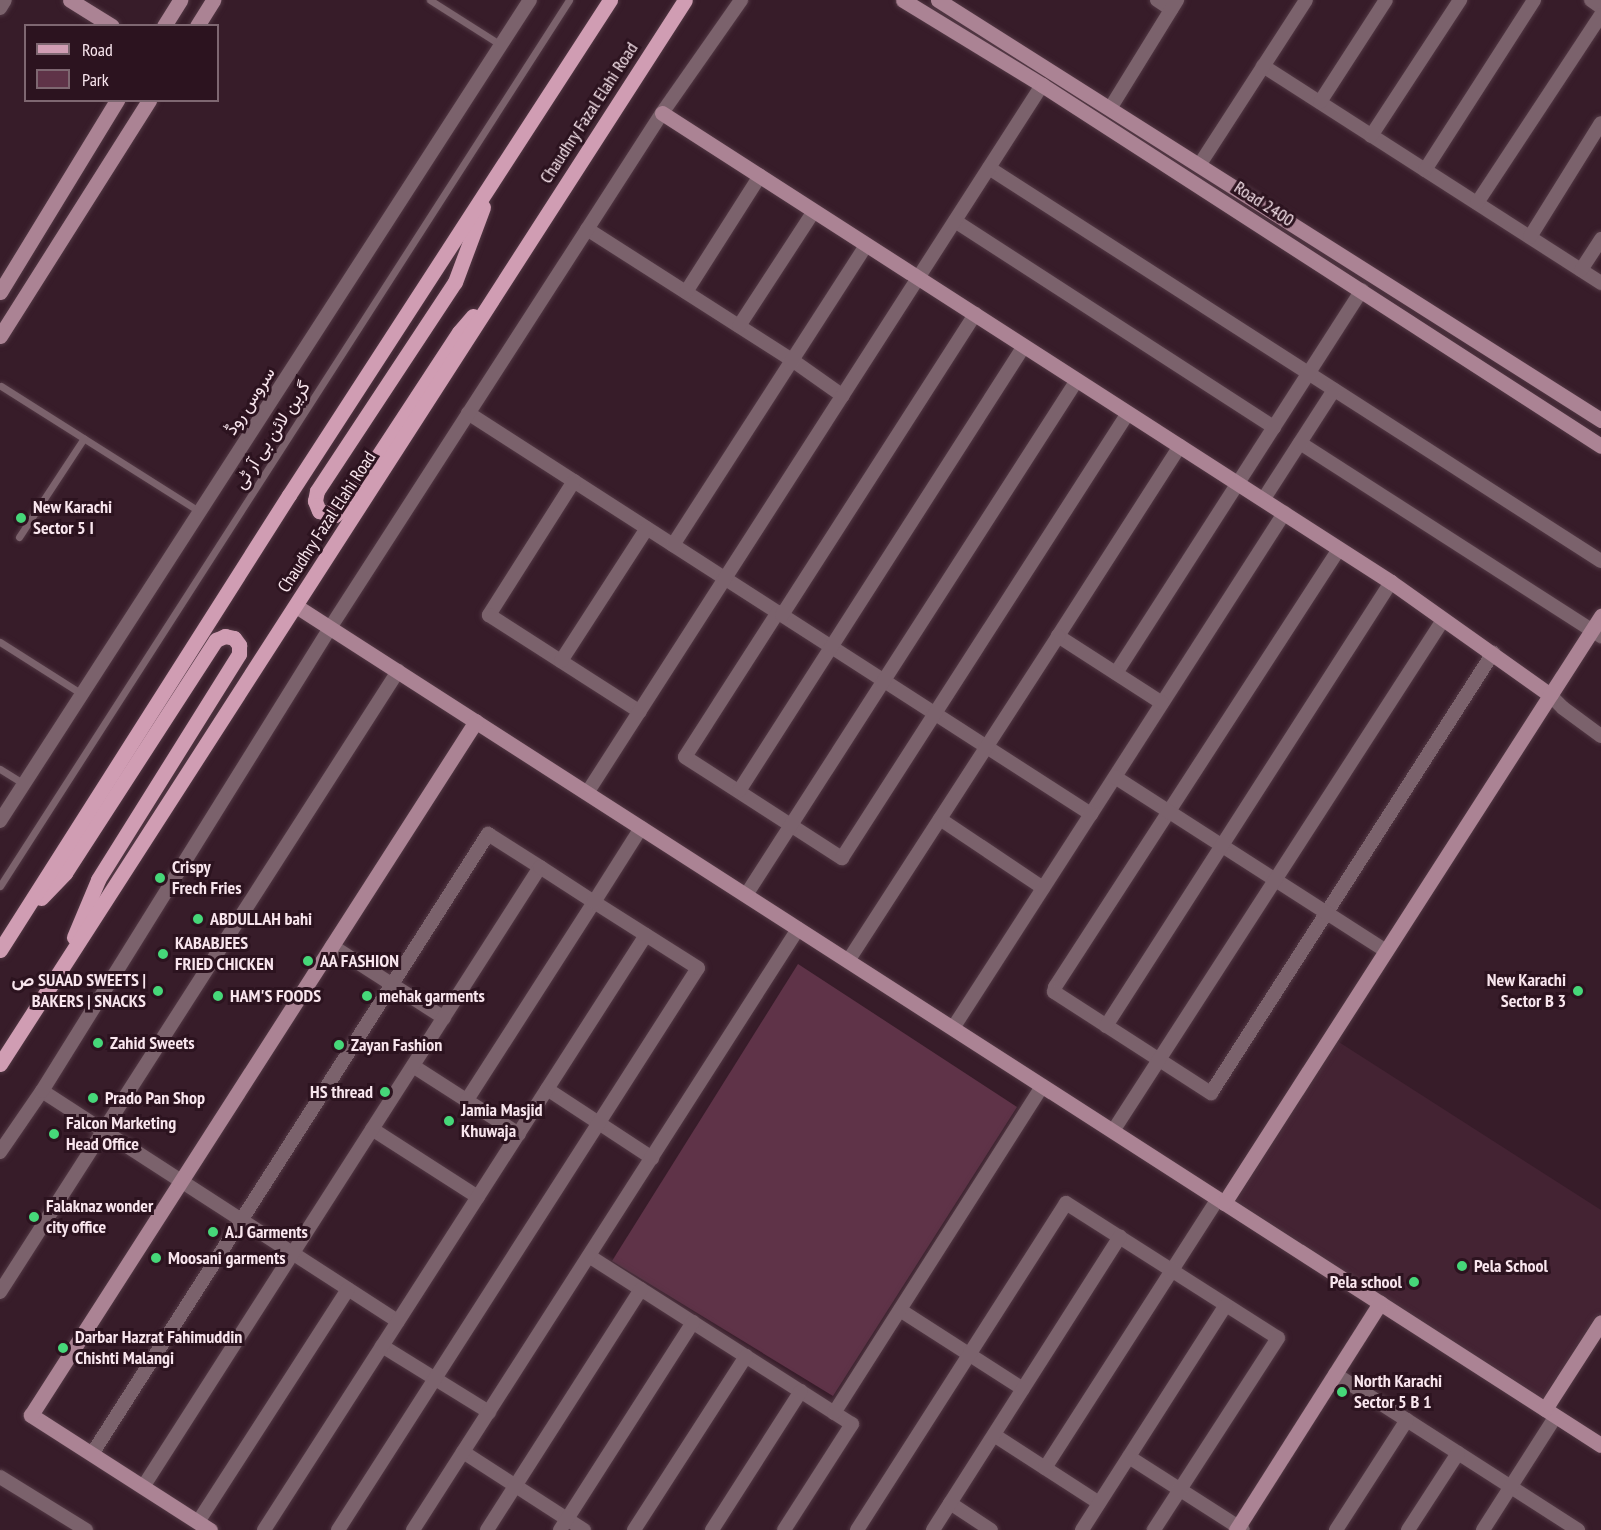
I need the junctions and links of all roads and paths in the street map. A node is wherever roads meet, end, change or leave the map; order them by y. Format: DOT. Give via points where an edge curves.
graph roads {
  1 [pos="5,0"];
  2 [pos="180,0"];
  3 [pos="213,0"];
  4 [pos="430,0"];
  5 [pos="530,0"];
  6 [pos="569,0"];
  7 [pos="610,0"];
  8 [pos="685,0"];
  9 [pos="741,0"];
  10 [pos="903,0"];
  11 [pos="938,0"];
  12 [pos="1157,0"];
  13 [pos="1306,0"];
  14 [pos="1386,0"];
  15 [pos="1460,0"];
  16 [pos="1534,0"];
  17 [pos="1590,0"];
  18 [pos="76,2"];
  19 [pos="1174,4"];
  20 [pos="1601,7"];
  21 [pos="0,8"];
  22 [pos="1601,15"];
  23 [pos="109,24"];
  24 [pos="165,24"];
  25 [pos="198,24"];
  26 [pos="501,45"];
  27 [pos="1263,66"];
  28 [pos="1042,85"];
  29 [pos="116,102"];
  30 [pos="148,102"];
  31 [pos="1320,102"];
  32 [pos="1111,107"];
  33 [pos="662,113"];
  34 [pos="1601,123"];
  35 [pos="1371,136"];
  36 [pos="1200,164"];
  37 [pos="989,168"];
  38 [pos="1425,170"];
  39 [pos="760,176"];
  40 [pos="493,180"];
  41 [pos="1477,203"];
  42 [pos="814,210"];
  43 [pos="955,221"];
  44 [pos="587,229"];
  45 [pos="1530,237"];
  46 [pos="1601,239"];
  47 [pos="866,244"];
  48 [pos="512,270"];
  49 [pos="1581,270"];
  50 [pos="918,278"];
  51 [pos="1601,283"];
  52 [pos="1362,290"];
  53 [pos="0,292"];
  54 [pos="686,292"];
  55 [pos="975,314"];
  56 [pos="739,326"];
  57 [pos="0,336"];
  58 [pos="1024,346"];
  59 [pos="792,360"];
  60 [pos="1309,373"];
  61 [pos="1077,380"];
  62 [pos="1,386"];
  63 [pos="1334,390"];
  64 [pos="843,396"];
  65 [pos="468,413"];
  66 [pos="1128,413"];
  67 [pos="1601,420"];
  68 [pos="1274,427"];
  69 [pos="84,438"];
  70 [pos="1300,443"];
  71 [pos="1180,446"];
  72 [pos="1601,446"];
  73 [pos="574,482"];
  74 [pos="1238,483"];
  75 [pos="1263,500"];
  76 [pos="200,512"];
  77 [pos="1284,513"];
  78 [pos="646,528"];
  79 [pos="19,537"];
  80 [pos="673,545"];
  81 [pos="1339,549"];
  82 [pos="1601,561"];
  83 [pos="725,579"];
  84 [pos="1391,582"];
  85 [pos="296,606"];
  86 [pos="780,614"];
  87 [pos="1601,616"];
  88 [pos="1443,620"];
  89 [pos="330,628"];
  90 [pos="1596,633"];
  91 [pos="1058,636"];
  92 [pos="0,642"];
  93 [pos="831,647"];
  94 [pos="1493,653"];
  95 [pos="561,662"];
  96 [pos="398,671"];
  97 [pos="1116,673"];
  98 [pos="884,681"];
  99 [pos="82,694"];
  100 [pos="1550,694"];
  101 [pos="1162,703"];
  102 [pos="640,712"];
  103 [pos="935,714"];
  104 [pos="476,722"];
  105 [pos="1601,736"];
  106 [pos="986,747"];
  107 [pos="0,769"];
  108 [pos="1114,777"];
  109 [pos="24,784"];
  110 [pos="739,791"];
  111 [pos="587,793"];
  112 [pos="1170,813"];
  113 [pos="1091,814"];
  114 [pos="940,819"];
  115 [pos="0,821"];
  116 [pos="791,825"];
  117 [pos="641,828"];
  118 [pos="1222,846"];
  119 [pos="540,867"];
  120 [pos="1275,880"];
  121 [pos="0,886"];
  122 [pos="1043,888"];
  123 [pos="746,895"];
  124 [pos="594,902"];
  125 [pos="1327,913"];
  126 [pos="18,921"];
  127 [pos="798,929"];
  128 [pos="646,935"];
  129 [pos="332,946"];
  130 [pos="0,950"];
  131 [pos="1386,951"];
  132 [pos="848,961"];
  133 [pos="58,974"];
  134 [pos="392,984"];
  135 [pos="444,1018"];
  136 [pos="1106,1026"];
  137 [pos="953,1028"];
  138 [pos="1159,1060"];
  139 [pos="0,1064"];
  140 [pos="413,1066"];
  141 [pos="1042,1086"];
  142 [pos="547,1089"];
  143 [pos="42,1091"];
  144 [pos="467,1100"];
  145 [pos="598,1124"];
  146 [pos="372,1129"];
  147 [pos="103,1131"];
  148 [pos="1113,1131"];
  149 [pos="519,1134"];
  150 [pos="0,1152"];
  151 [pos="652,1158"];
  152 [pos="182,1182"];
  153 [pos="478,1197"];
  154 [pos="1221,1201"];
  155 [pos="241,1220"];
  156 [pos="1120,1237"];
  157 [pos="293,1253"];
  158 [pos="589,1256"];
  159 [pos="1172,1270"];
  160 [pos="348,1288"];
  161 [pos="641,1289"];
  162 [pos="0,1292"];
  163 [pos="1380,1303"];
  164 [pos="1226,1305"];
  165 [pos="900,1310"];
  166 [pos="398,1321"];
  167 [pos="693,1322"];
  168 [pos="1601,1322"];
  169 [pos="382,1346"];
  170 [pos="969,1354"];
  171 [pos="746,1356"];
  172 [pos="1335,1374"];
  173 [pos="434,1379"];
  174 [pos="1023,1389"];
  175 [pos="801,1391"];
  176 [pos="489,1412"];
  177 [pos="834,1413"];
  178 [pos="1550,1413"];
  179 [pos="1407,1420"];
  180 [pos="993,1435"];
  181 [pos="1601,1445"];
  182 [pos="463,1452"];
  183 [pos="1458,1453"];
  184 [pos="92,1454"];
  185 [pos="1129,1457"];
  186 [pos="1045,1468"];
  187 [pos="0,1477"];
  188 [pos="515,1486"];
  189 [pos="143,1487"];
  190 [pos="1511,1487"];
  191 [pos="1180,1490"];
  192 [pos="950,1503"];
  193 [pos="1099,1503"];
  194 [pos="563,1524"];
  195 [pos="1558,1525"];
  196 [pos="204,1526"];
  197 [pos="1239,1529"];
  198 [pos="86,1530"];
  199 [pos="264,1530"];
  200 [pos="338,1530"];
  201 [pos="413,1530"];
  202 [pos="487,1530"];
  203 [pos="584,1530"];
  204 [pos="634,1530"];
  205 [pos="712,1530"];
  206 [pos="784,1530"];
  207 [pos="857,1530"];
  208 [pos="933,1530"];
  209 [pos="991,1530"];
  210 [pos="1082,1530"];
  211 [pos="1154,1530"];
  212 [pos="1336,1530"];
  213 [pos="1408,1530"];
  214 [pos="1483,1530"];
  215 [pos="1578,1530"];
  1 -- 21 [label="street"];
  2 -- 24 [label="street"];
  3 -- 25 [label="street"];
  4 -- 26 [label="lane"];
  5 -- 26 [label="street, سروس روڈ"];
  6 -- 121 [label="lane, گرین لائن بی آر ٹی"];
  7 -- 40 [label="main road"];
  8 -- 48 [label="main road, Chaudhry Fazal Elahi Road"];
  9 -- 33 [label="street"];
  10 -- 28 [label="street, Road 2400"];
  11 -- 32 [label="street, Road 2400"];
  12 -- 19 [label="street"];
  13 -- 27 [label="street"];
  14 -- 31 [label="street"];
  15 -- 35 [label="street"];
  16 -- 38 [label="street"];
  17 -- 20 [label="street"];
  18 -- 23 [label="street"];
  19 -- 32 [label="street"];
  22 -- 41 [label="street"];
  26 -- 76 [label="street, سروس روڈ"];
  27 -- 31 [label="street"];
  27 -- 36 [label="street"];
  28 -- 37 [label="street"];
  28 -- 52 [label="street, Road 2400"];
  29 -- 53 [label="street"];
  30 -- 57 [label="street"];
  31 -- 35 [label="street"];
  32 -- 36 [label="street, Road 2400"];
  33 -- 39 [label="street"];
  33 -- 44 [label="street"];
  34 -- 45 [label="street"];
  35 -- 38 [label="street"];
  36 -- 67 [label="street, Road 2400"];
  37 -- 43 [label="street"];
  37 -- 60 [label="street"];
  38 -- 41 [label="street"];
  39 -- 42 [label="street"];
  39 -- 54 [label="street"];
  40 -- 48 [label="main road" via="455,282 317,490 315,501 319,511 335,515 344,509 459,332"];
  40 -- 126 [label="main road"];
  41 -- 45 [label="street"];
  42 -- 47 [label="street"];
  42 -- 56 [label="street"];
  43 -- 50 [label="street"];
  43 -- 68 [label="street"];
  44 -- 54 [label="street"];
  44 -- 65 [label="street"];
  45 -- 49 [label="street"];
  46 -- 49 [label="street"];
  47 -- 50 [label="street"];
  47 -- 59 [label="street"];
  48 -- 85 [label="main road, Chaudhry Fazal Elahi Road"];
  49 -- 51 [label="street"];
  50 -- 55 [label="street"];
  50 -- 64 [label="street"];
  52 -- 60 [label="street"];
  52 -- 72 [label="street, Road 2400"];
  54 -- 56 [label="street"];
  55 -- 58 [label="street"];
  55 -- 86 [label="street"];
  56 -- 59 [label="street"];
  58 -- 61 [label="street"];
  58 -- 93 [label="street"];
  59 -- 64 [label="street"];
  59 -- 80 [label="street"];
  60 -- 63 [label="street"];
  60 -- 68 [label="street"];
  61 -- 66 [label="street"];
  61 -- 98 [label="street"];
  62 -- 69 [label="lane"];
  63 -- 70 [label="street"];
  63 -- 82 [label="street"];
  64 -- 83 [label="street"];
  65 -- 73 [label="street"];
  65 -- 89 [label="street"];
  66 -- 71 [label="street"];
  66 -- 103 [label="street"];
  68 -- 74 [label="street"];
  69 -- 76 [label="lane"];
  69 -- 79 [label="lane"];
  70 -- 75 [label="street"];
  70 -- 90 [label="street"];
  71 -- 74 [label="street"];
  71 -- 91 [label="street"];
  73 -- 78 [label="street"];
  73 -- 95 [label="street" via="489,615"];
  74 -- 75 [label="street"];
  74 -- 97 [label="street"];
  75 -- 77 [label="street"];
  76 -- 99 [label="street, سروس روڈ"];
  77 -- 81 [label="street"];
  77 -- 101 [label="street"];
  78 -- 80 [label="street"];
  78 -- 95 [label="street"];
  80 -- 83 [label="street"];
  81 -- 84 [label="street"];
  81 -- 112 [label="street"];
  83 -- 86 [label="street"];
  83 -- 102 [label="street"];
  84 -- 88 [label="street"];
  84 -- 118 [label="street"];
  85 -- 89 [label="street"];
  85 -- 133 [label="main road, Chaudhry Fazal Elahi Road"];
  86 -- 93 [label="street"];
  86 -- 110 [label="street" via="685,757"];
  87 -- 90 [label="street"];
  88 -- 94 [label="street"];
  88 -- 120 [label="street"];
  89 -- 96 [label="street"];
  89 -- 143 [label="street"];
  90 -- 100 [label="street"];
  91 -- 97 [label="street"];
  91 -- 106 [label="street"];
  92 -- 99 [label="lane"];
  93 -- 98 [label="street"];
  93 -- 110 [label="street"];
  94 -- 100 [label="street"];
  94 -- 125 [label="street"];
  95 -- 102 [label="street"];
  96 -- 104 [label="street"];
  96 -- 147 [label="street"];
  97 -- 101 [label="street"];
  98 -- 103 [label="street"];
  98 -- 116 [label="street"];
  99 -- 109 [label="street, سروس روڈ"];
  100 -- 105 [label="street"];
  100 -- 131 [label="street"];
  101 -- 108 [label="street"];
  102 -- 111 [label="street"];
  103 -- 106 [label="street"];
  103 -- 116 [label="street" via="842,858"];
  104 -- 111 [label="street"];
  104 -- 129 [label="street"];
  106 -- 113 [label="street"];
  106 -- 114 [label="street"];
  107 -- 109 [label="lane"];
  108 -- 112 [label="street"];
  108 -- 113 [label="street"];
  109 -- 115 [label="street, سروس روڈ"];
  110 -- 116 [label="street"];
  111 -- 117 [label="street"];
  112 -- 118 [label="street"];
  112 -- 136 [label="street" via="1055,987 1054,992"];
  113 -- 122 [label="street"];
  114 -- 122 [label="street"];
  114 -- 132 [label="street"];
  116 -- 123 [label="street"];
  117 -- 123 [label="street"];
  117 -- 124 [label="street"];
  118 -- 120 [label="street"];
  118 -- 136 [label="street"];
  119 -- 124 [label="street"];
  119 -- 134 [label="street" via="488,834"];
  119 -- 135 [label="street"];
  120 -- 125 [label="street"];
  120 -- 138 [label="street"];
  122 -- 137 [label="street"];
  123 -- 127 [label="street"];
  124 -- 128 [label="street"];
  124 -- 144 [label="street"];
  125 -- 131 [label="street"];
  125 -- 138 [label="street" via="1211,1093"];
  126 -- 130 [label="main road"];
  126 -- 133 [label="main road" via="65,873 216,640 234,638 239,654 98,880"];
  127 -- 132 [label="street"];
  127 -- 151 [label="street"];
  128 -- 142 [label="street"];
  128 -- 145 [label="street" via="698,968"];
  129 -- 134 [label="street"];
  129 -- 152 [label="street"];
  131 -- 154 [label="street"];
  132 -- 137 [label="street"];
  133 -- 139 [label="main road, Chaudhry Fazal Elahi Road"];
  134 -- 135 [label="street"];
  134 -- 155 [label="street"];
  135 -- 140 [label="street"];
  136 -- 138 [label="street"];
  137 -- 141 [label="street"];
  138 -- 148 [label="street"];
  140 -- 144 [label="street"];
  140 -- 146 [label="street"];
  141 -- 148 [label="street"];
  141 -- 165 [label="street"];
  142 -- 145 [label="street"];
  142 -- 149 [label="street"];
  143 -- 147 [label="street"];
  143 -- 150 [label="street"];
  144 -- 149 [label="street"];
  145 -- 151 [label="street"];
  145 -- 173 [label="street"];
  146 -- 153 [label="street"];
  146 -- 157 [label="street"];
  147 -- 152 [label="street"];
  147 -- 162 [label="street"];
  148 -- 154 [label="street"];
  149 -- 153 [label="street"];
  151 -- 158 [label="street"];
  152 -- 155 [label="street"];
  152 -- 184 [label="street" via="32,1415"];
  153 -- 166 [label="street"];
  154 -- 159 [label="street"];
  154 -- 163 [label="street"];
  155 -- 157 [label="street"];
  155 -- 184 [label="street"];
  156 -- 159 [label="street"];
  156 -- 170 [label="street" via="1066,1203"];
  156 -- 174 [label="street"];
  157 -- 160 [label="street"];
  157 -- 189 [label="street"];
  158 -- 161 [label="street"];
  158 -- 176 [label="street"];
  159 -- 164 [label="street"];
  159 -- 186 [label="street"];
  160 -- 166 [label="street"];
  160 -- 196 [label="street"];
  161 -- 167 [label="street"];
  161 -- 188 [label="street"];
  163 -- 172 [label="street"];
  163 -- 178 [label="street"];
  164 -- 185 [label="street"];
  164 -- 191 [label="street" via="1278,1338"];
  165 -- 170 [label="street"];
  165 -- 177 [label="street"];
  166 -- 169 [label="street"];
  167 -- 171 [label="street"];
  167 -- 194 [label="street"];
  168 -- 178 [label="street"];
  169 -- 173 [label="street"];
  169 -- 199 [label="street"];
  170 -- 174 [label="street"];
  170 -- 207 [label="street"];
  171 -- 175 [label="street"];
  171 -- 204 [label="street"];
  172 -- 179 [label="street"];
  172 -- 197 [label="street"];
  173 -- 176 [label="street"];
  173 -- 200 [label="street"];
  174 -- 180 [label="street"];
  175 -- 177 [label="street"];
  175 -- 205 [label="street"];
  176 -- 182 [label="street"];
  177 -- 206 [label="street" via="852,1424"];
  178 -- 181 [label="street"];
  178 -- 190 [label="street"];
  179 -- 183 [label="street"];
  179 -- 212 [label="street"];
  180 -- 186 [label="street"];
  180 -- 192 [label="street"];
  182 -- 188 [label="street"];
  182 -- 201 [label="street"];
  183 -- 190 [label="street"];
  183 -- 213 [label="street"];
  184 -- 189 [label="street"];
  185 -- 191 [label="street"];
  185 -- 193 [label="street"];
  186 -- 193 [label="street"];
  187 -- 198 [label="street"];
  188 -- 194 [label="street"];
  188 -- 202 [label="street"];
  189 -- 196 [label="street"];
  190 -- 195 [label="street"];
  190 -- 214 [label="street"];
  191 -- 197 [label="street"];
  191 -- 211 [label="street"];
  192 -- 208 [label="street"];
  192 -- 209 [label="street"];
  193 -- 210 [label="street"];
  194 -- 203 [label="street"];
  195 -- 215 [label="street"];
}
